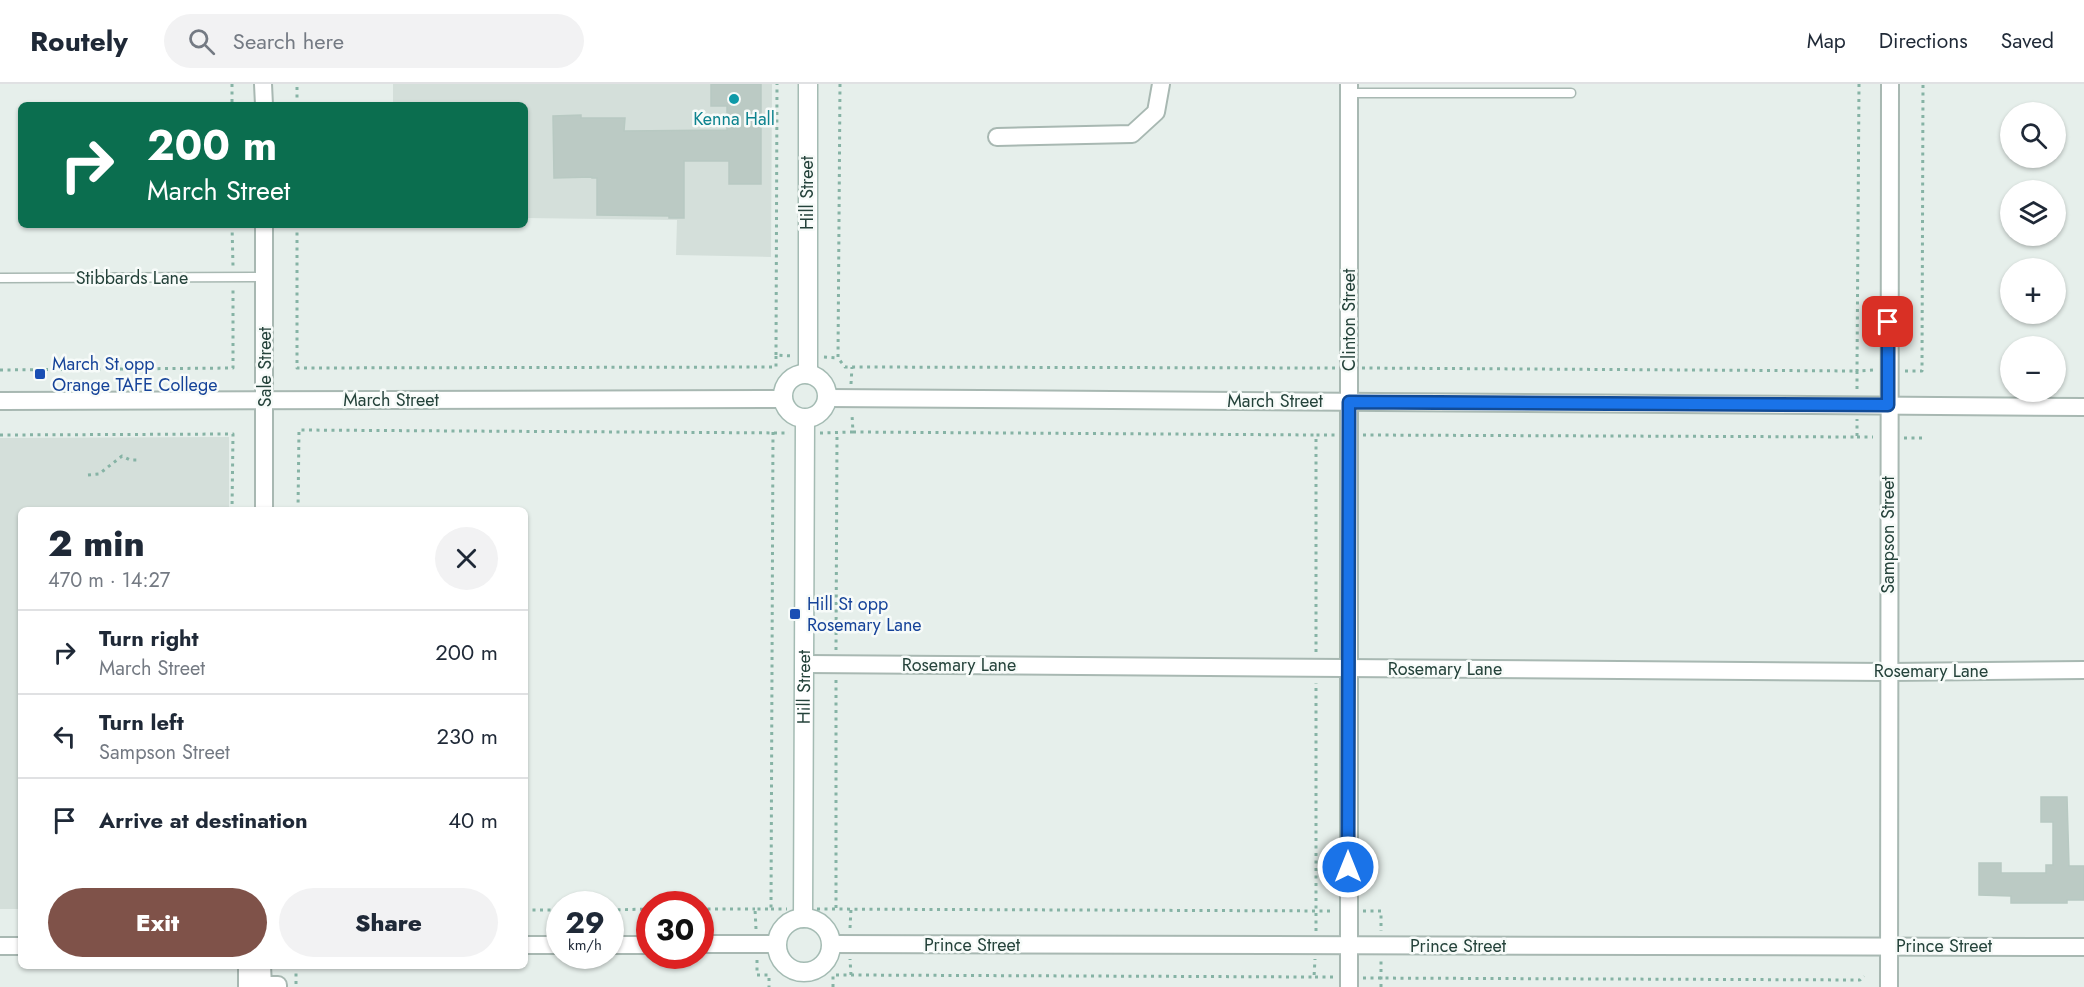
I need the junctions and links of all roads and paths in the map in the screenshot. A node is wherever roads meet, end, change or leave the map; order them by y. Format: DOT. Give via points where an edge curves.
graph roads {
  1 [pos="232,84"];
  2 [pos="263,84"];
  3 [pos="297,84"];
  4 [pos="777,84"];
  5 [pos="808,84"];
  6 [pos="840,84"];
  7 [pos="1161,84"];
  8 [pos="1859,84"];
  9 [pos="1890,84"];
  10 [pos="1923,84"];
  11 [pos="1349,89"];
  12 [pos="1571,93"];
  13 [pos="232,102"];
  14 [pos="264,102"];
  15 [pos="297,102"];
  16 [pos="997,137"];
  17 [pos="232,228"];
  18 [pos="264,228"];
  19 [pos="297,228"];
  20 [pos="0,278"];
  21 [pos="233,278"];
  22 [pos="264,278"];
  23 [pos="776,355"];
  24 [pos="838,358"];
  25 [pos="807,366"];
  26 [pos="852,367"];
  27 [pos="1349,368"];
  28 [pos="1381,369"];
  29 [pos="0,370"];
  30 [pos="1857,371"];
  31 [pos="1922,371"];
  32 [pos="827,398"];
  33 [pos="852,398"];
  34 [pos="782,399"];
  35 [pos="265,400"];
  36 [pos="0,401"];
  37 [pos="1349,402"];
  38 [pos="1888,405"];
  39 [pos="2084,406"];
  40 [pos="805,426"];
  41 [pos="773,431"];
  42 [pos="853,432"];
  43 [pos="0,435"];
  44 [pos="1316,435"];
  45 [pos="1349,435"];
  46 [pos="1381,435"];
  47 [pos="138,460"];
  48 [pos="88,475"];
  49 [pos="232,507"];
  50 [pos="264,507"];
  51 [pos="298,507"];
  52 [pos="806,664"];
  53 [pos="1316,668"];
  54 [pos="1348,668"];
  55 [pos="2084,670"];
  56 [pos="1889,672"];
  57 [pos="714,909"];
  58 [pos="755,909"];
  59 [pos="771,909"];
  60 [pos="528,910"];
  61 [pos="546,910"];
  62 [pos="1316,911"];
  63 [pos="1349,911"];
  64 [pos="1381,911"];
  65 [pos="803,913"];
  66 [pos="714,944"];
  67 [pos="757,944"];
  68 [pos="776,944"];
  69 [pos="831,944"];
  70 [pos="528,945"];
  71 [pos="546,945"];
  72 [pos="0,946"];
  73 [pos="18,946"];
  74 [pos="1315,946"];
  75 [pos="1348,946"];
  76 [pos="1889,946"];
  77 [pos="2084,947"];
  78 [pos="250,969"];
  79 [pos="261,969"];
  80 [pos="296,969"];
  81 [pos="833,975"];
  82 [pos="851,975"];
  83 [pos="1864,976"];
  84 [pos="1381,978"];
  85 [pos="802,980"];
  86 [pos="258,986"];
  87 [pos="296,987"];
  88 [pos="769,987"];
  89 [pos="833,987"];
  90 [pos="1349,987"];
  91 [pos="1889,987"];
  1 -- 13 [label="path"];
  2 -- 14 [label="street"];
  3 -- 15 [label="path"];
  4 -- 23 [label="path"];
  5 -- 25 [label="main road, Hill Street"];
  6 -- 24 [label="path"];
  7 -- 16 [label="street" via="1156,112 1132,134"];
  8 -- 30 [label="path"];
  9 -- 38 [label="street, Sampson Street"];
  10 -- 31 [label="path"];
  11 -- 12 [label="lane"];
  11 -- 27 [label="street, Clinton Street"];
  17 -- 21 [label="path"];
  18 -- 22 [label="street, Sale Street"];
  19 -- 23 [label="path" via="297,368 776,367"];
  20 -- 21 [label="lane, Stibbards Lane"];
  21 -- 22 [label="lane, Stibbards Lane"];
  21 -- 29 [label="path" via="233,368"];
  22 -- 35 [label="street, Sale Street"];
  23 -- 25 [label="path"];
  24 -- 25 [label="path"];
  24 -- 26 [label="path" via="845,367"];
  25 -- 32 [label="main road" via="822,382"];
  25 -- 34 [label="main road" via="786,384"];
  26 -- 27 [label="path"];
  26 -- 33 [label="path"];
  27 -- 28 [label="path"];
  27 -- 37 [label="street, Clinton Street"];
  32 -- 33 [label="street, March Street"];
  32 -- 40 [label="main road" via="820,413"];
  33 -- 37 [label="street, March Street"];
  33 -- 42 [label="path"];
  34 -- 35 [label="street, March Street"];
  34 -- 40 [label="main road"];
  35 -- 36 [label="street, March Street"];
  35 -- 50 [label="street, Sale Street"];
  37 -- 38 [label="street, March Street"];
  37 -- 45 [label="street, Clinton Street"];
  38 -- 39 [label="street, March Street"];
  38 -- 56 [label="street, Sampson Street"];
  40 -- 41 [label="path"];
  40 -- 42 [label="path"];
  40 -- 52 [label="main road, Hill Street"];
  41 -- 51 [label="path" via="299,429"];
  41 -- 59 [label="path"];
  42 -- 44 [label="path"];
  43 -- 49 [label="path" via="233,434"];
  44 -- 45 [label="path"];
  44 -- 53 [label="path"];
  45 -- 46 [label="path"];
  45 -- 54 [label="street, Clinton Street"];
  47 -- 48 [label="path" via="122,456 99,474"];
  52 -- 53 [label="street, Rosemary Lane"];
  52 -- 65 [label="main road, Hill Street"];
  53 -- 54 [label="street, Rosemary Lane"];
  53 -- 62 [label="path"];
  54 -- 56 [label="street, Rosemary Lane"];
  54 -- 63 [label="street, Clinton Street"];
  55 -- 56 [label="street, Rosemary Lane"];
  56 -- 76 [label="street, Sampson Street"];
  57 -- 58 [label="path"];
  58 -- 59 [label="path"];
  58 -- 67 [label="path"];
  59 -- 65 [label="path"];
  60 -- 61 [label="path"];
  62 -- 63 [label="path"];
  62 -- 65 [label="path"];
  62 -- 74 [label="path"];
  63 -- 64 [label="path"];
  63 -- 75 [label="street, Clinton Street"];
  65 -- 68 [label="main road" via="784,926"];
  65 -- 69 [label="main road" via="823,925"];
  66 -- 67 [label="street"];
  67 -- 68 [label="street"];
  67 -- 88 [label="path" via="757,975 769,975"];
  68 -- 85 [label="main road" via="783,964"];
  69 -- 74 [label="street, Prince Street"];
  69 -- 85 [label="main road" via="830,956 823,965"];
  70 -- 71 [label="street"];
  72 -- 73 [label="street"];
  74 -- 75 [label="street, Prince Street"];
  74 -- 82 [label="path" via="1314,977"];
  75 -- 76 [label="street, Prince Street"];
  75 -- 90 [label="street, Clinton Street"];
  76 -- 77 [label="street, Prince Street"];
  76 -- 91 [label="street, Sampson Street"];
  78 -- 86 [label="street"];
  79 -- 86 [label="street"];
  80 -- 87 [label="path"];
  81 -- 89 [label="path"];
  83 -- 84 [label="path" via="1860,980"];
}
